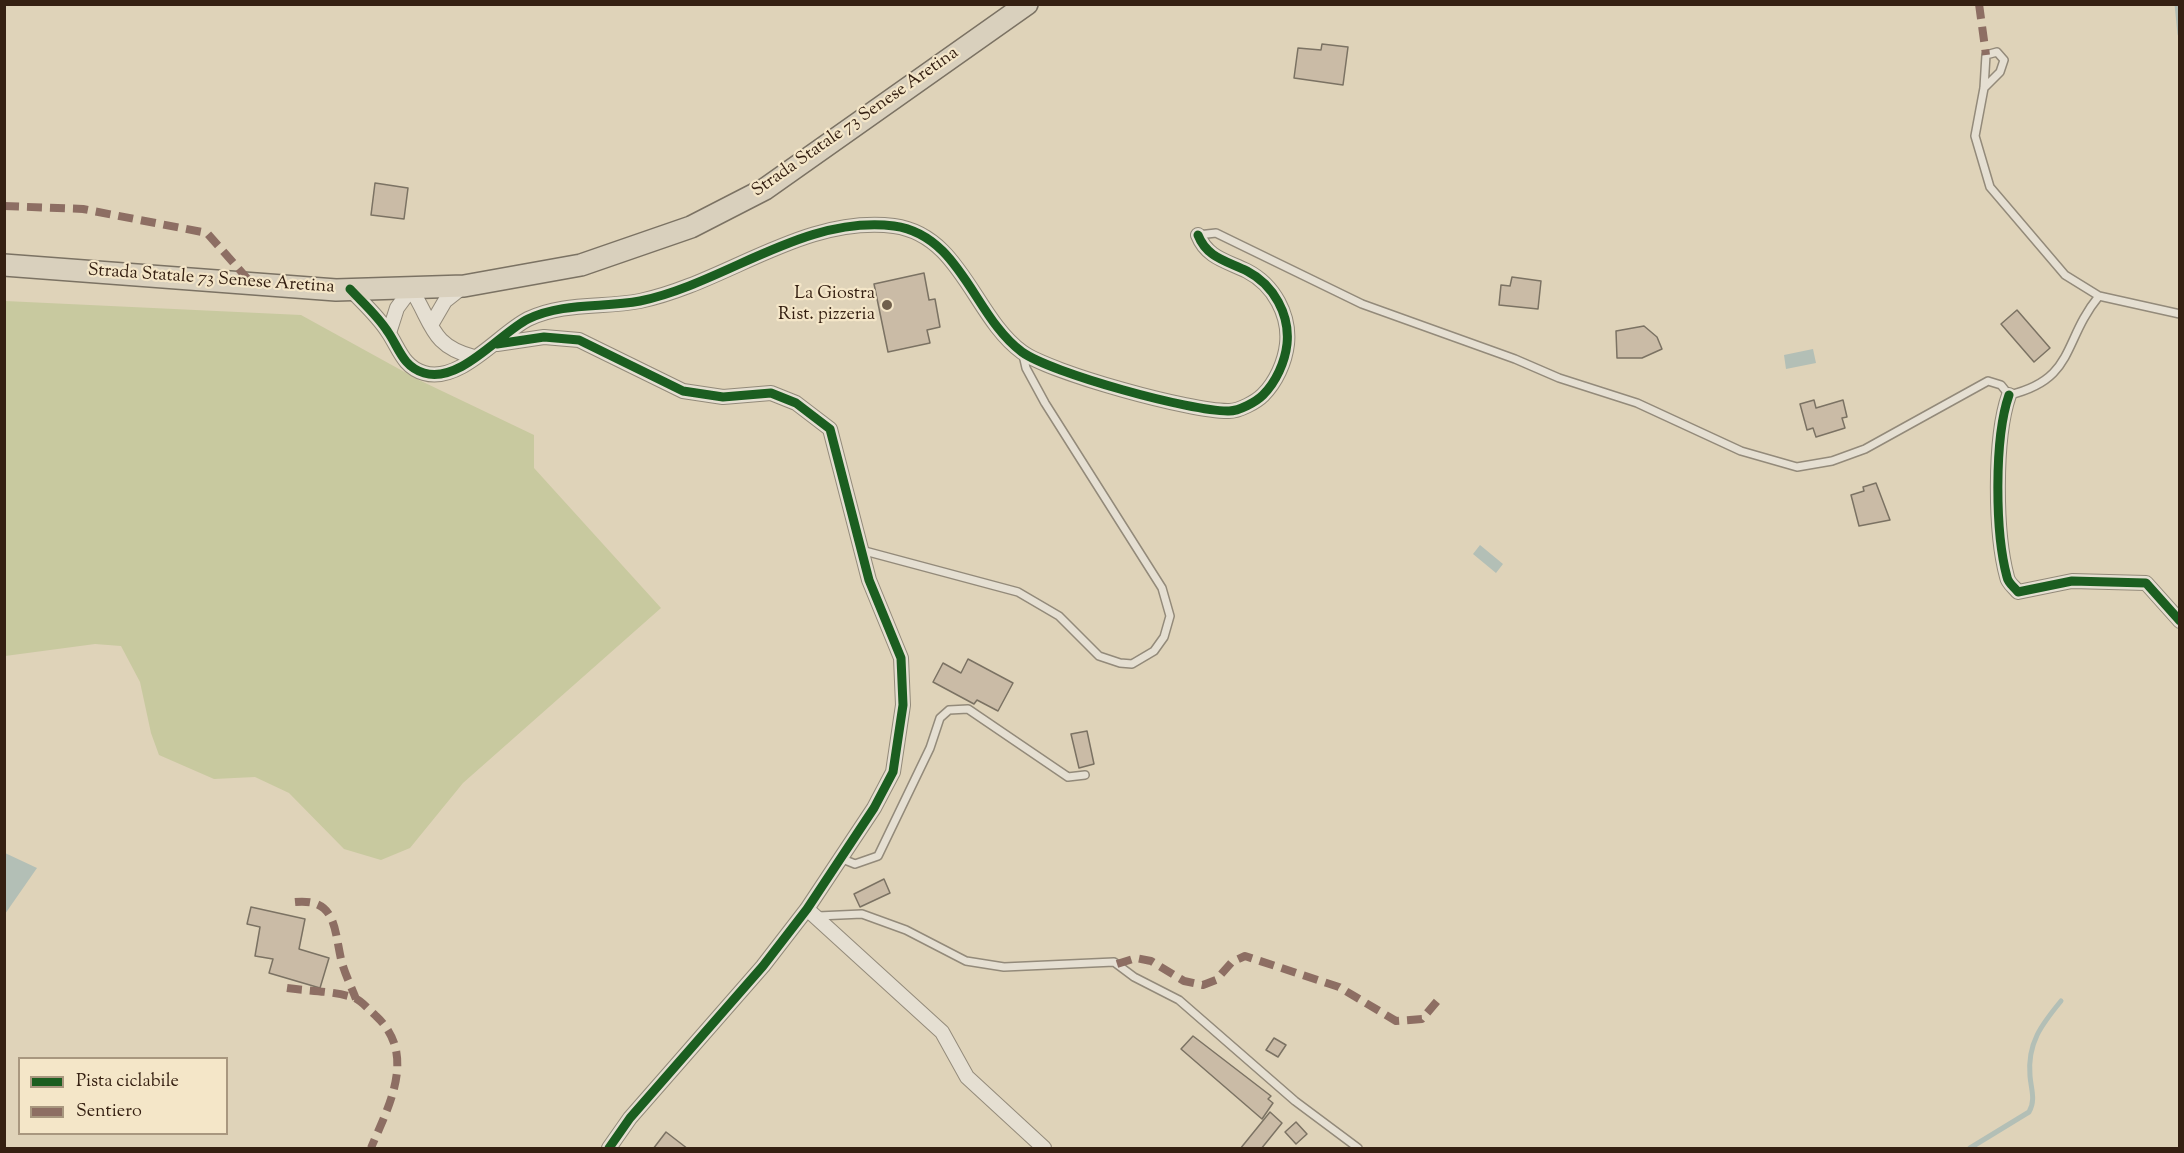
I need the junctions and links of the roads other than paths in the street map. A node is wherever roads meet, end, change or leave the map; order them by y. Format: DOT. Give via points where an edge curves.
graph roads {
  1 [pos="1026,4"];
  2 [pos="1984,88"];
  3 [pos="1198,235"];
  4 [pos="4,265"];
  5 [pos="464,286"];
  6 [pos="350,289"];
  7 [pos="411,289"];
  8 [pos="2099,296"];
  9 [pos="2180,314"];
  10 [pos="431,325"];
  11 [pos="389,333"];
  12 [pos="496,344"];
  13 [pos="1022,352"];
  14 [pos="474,357"];
  15 [pos="2009,395"];
  16 [pos="861,550"];
  17 [pos="2180,621"];
  18 [pos="1084,776"];
  19 [pos="840,858"];
  20 [pos="811,913"];
  21 [pos="609,1149"];
  22 [pos="1044,1149"];
  23 [pos="1358,1149"];
  1 -- 5 [label="main road, Strada Statale 73 Senese Aretina" via="765,189 691,227 581,265"];
  2 -- 2 [label="lane" via="1986,55 1997,52 2004,60 2000,72"];
  2 -- 8 [label="lane" via="1976,136 1990,187 2065,275"];
  3 -- 13 [label="street" via="1209,254 1250,272 1266,284 1280,303 1288,329 1286,351 1278,375 1261,397 1234,412 1168,402 1105,384"];
  3 -- 15 [label="lane" via="1216,233 1362,304 1637,403 1741,451 1797,467 1832,461 1865,448 1988,381 2001,385"];
  4 -- 6 [label="main road, Strada Statale 73 Senese Aretina"];
  5 -- 7 [label="main road, Strada Statale 73 Senese Aretina"];
  5 -- 10 [label="street" via="446,301"];
  6 -- 7 [label="main road, Strada Statale 73 Senese Aretina"];
  6 -- 11 [label="street"];
  7 -- 10 [label="street"];
  7 -- 11 [label="street" via="397,308"];
  8 -- 9 [label="lane"];
  8 -- 15 [label="lane" via="2082,319 2054,375 2030,390"];
  10 -- 14 [label="street" via="441,343 453,352"];
  11 -- 14 [label="street" via="399,354 411,367 426,374 439,375 456,369"];
  12 -- 13 [label="street" via="524,321 545,311 641,301 695,285 808,235 854,225 897,226 925,237 951,259 1001,330"];
  12 -- 14 [label="street"];
  12 -- 16 [label="street" via="544,337 579,340 683,391 723,397 771,393 796,403 830,429"];
  13 -- 16 [label="lane" via="1045,403 1162,588 1170,616 1164,637 1154,651 1132,664 1098,656 1059,616 1018,592"];
  15 -- 17 [label="street" via="2002,414 1998,512 2007,580 2018,592 2072,581 2146,583"];
  16 -- 19 [label="street" via="901,658 903,705 893,772"];
  18 -- 19 [label="lane" via="1068,777 968,709 949,710 940,718 930,748 878,856 855,864"];
  19 -- 20 [label="street"];
  20 -- 21 [label="street" via="630,1118"];
  20 -- 22 [label="street" via="942,1032 967,1077"];
  20 -- 23 [label="lane" via="861,914 906,930 966,961 1004,967 1114,962 1179,1000 1295,1101"];
}
